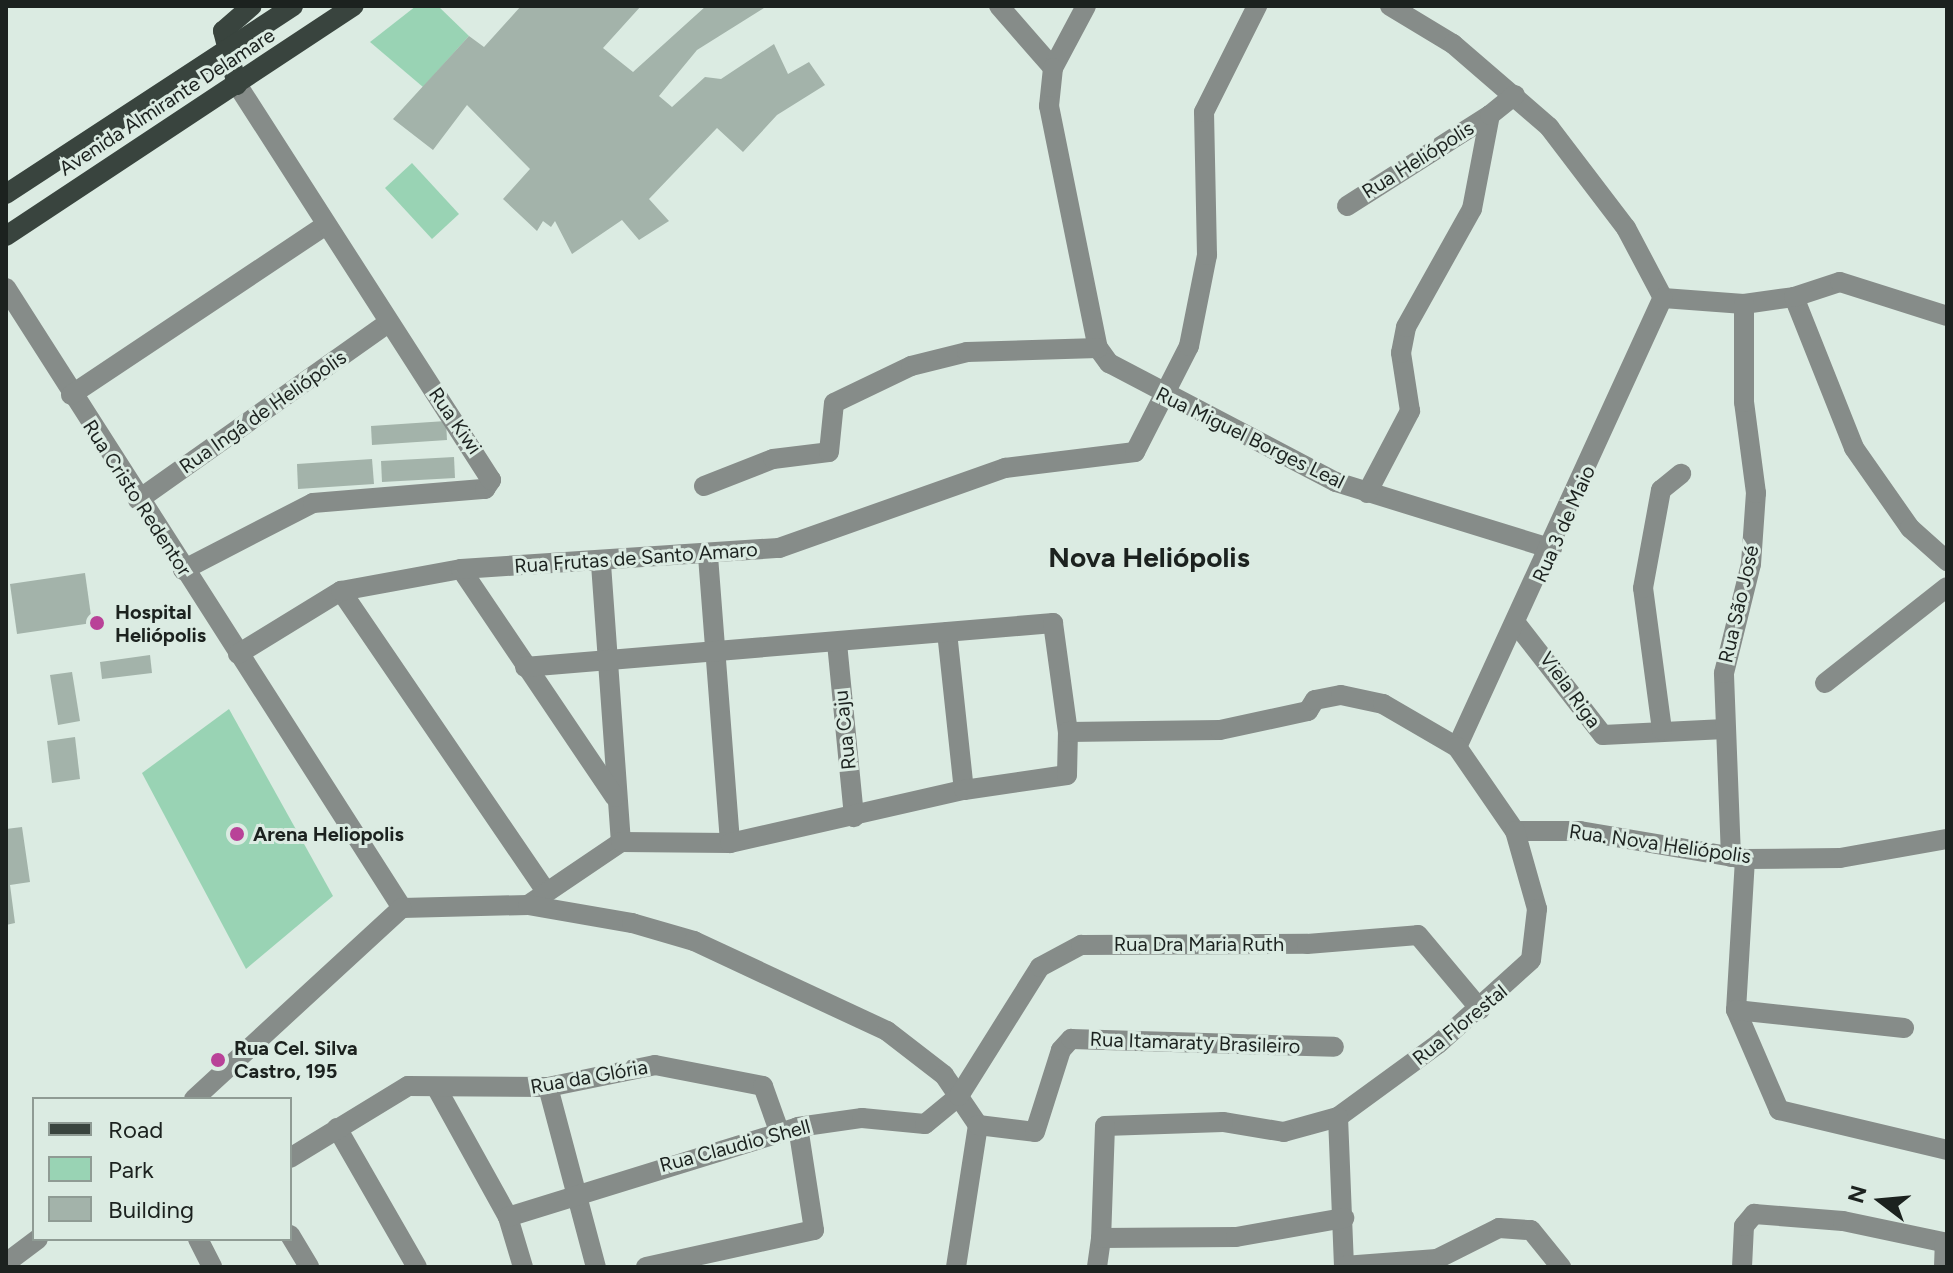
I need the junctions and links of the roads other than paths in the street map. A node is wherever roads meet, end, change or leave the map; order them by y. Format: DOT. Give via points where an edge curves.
graph roads {
  1 [pos="252,6"];
  2 [pos="293,6"];
  3 [pos="354,6"];
  4 [pos="999,6"];
  5 [pos="1086,6"];
  6 [pos="1257,6"];
  7 [pos="1390,6"];
  8 [pos="224,48"];
  9 [pos="1053,68"];
  10 [pos="237,85"];
  11 [pos="1515,95"];
  12 [pos="1490,115"];
  13 [pos="6,194"];
  14 [pos="1347,206"];
  15 [pos="323,227"];
  16 [pos="6,236"];
  17 [pos="6,288"];
  18 [pos="1794,297"];
  19 [pos="1663,298"];
  20 [pos="1744,304"];
  21 [pos="1947,316"];
  22 [pos="387,324"];
  23 [pos="1098,348"];
  24 [pos="71,395"];
  25 [pos="1167,399"];
  26 [pos="1681,474"];
  27 [pos="704,486"];
  28 [pos="1367,493"];
  29 [pos="138,500"];
  30 [pos="1552,549"];
  31 [pos="708,556"];
  32 [pos="1947,561"];
  33 [pos="601,564"];
  34 [pos="461,569"];
  35 [pos="183,570"];
  36 [pos="1947,587"];
  37 [pos="341,591"];
  38 [pos="1518,626"];
  39 [pos="947,632"];
  40 [pos="837,643"];
  41 [pos="238,654"];
  42 [pos="717,656"];
  43 [pos="608,658"];
  44 [pos="525,667"];
  45 [pos="1825,683"];
  46 [pos="1725,729"];
  47 [pos="1662,730"];
  48 [pos="1068,732"];
  49 [pos="1457,747"];
  50 [pos="964,790"];
  51 [pos="615,797"];
  52 [pos="854,817"];
  53 [pos="1515,831"];
  54 [pos="1947,839"];
  55 [pos="621,842"];
  56 [pos="730,843"];
  57 [pos="1738,858"];
  58 [pos="546,892"];
  59 [pos="528,905"];
  60 [pos="402,908"];
  61 [pos="1480,1009"];
  62 [pos="1736,1010"];
  63 [pos="1904,1028"];
  64 [pos="1334,1047"];
  65 [pos="436,1087"];
  66 [pos="548,1087"];
  67 [pos="959,1096"];
  68 [pos="196,1097"];
  69 [pos="1338,1117"];
  70 [pos="978,1125"];
  71 [pos="337,1128"];
  72 [pos="788,1129"];
  73 [pos="1947,1150"];
  74 [pos="292,1157"];
  75 [pos="576,1191"];
  76 [pos="508,1217"];
  77 [pos="1344,1218"];
  78 [pos="292,1238"];
  79 [pos="1101,1238"];
  80 [pos="35,1241"];
  81 [pos="199,1241"];
  82 [pos="1946,1243"];
  83 [pos="6,1263"];
  84 [pos="1437,1263"];
  85 [pos="214,1266"];
  86 [pos="1344,1266"];
  87 [pos="309,1267"];
  88 [pos="417,1267"];
  89 [pos="523,1267"];
  90 [pos="596,1267"];
  91 [pos="646,1267"];
  92 [pos="956,1267"];
  93 [pos="1097,1267"];
  94 [pos="1561,1267"];
  95 [pos="1742,1267"];
  96 [pos="1944,1267"];
  1 -- 8 [label="main road" via="226,27"];
  2 -- 8 [label="main road, Avenida Almirante Delamare"];
  3 -- 10 [label="main road, Avenida Almirante Delamare"];
  4 -- 9 [label="street"];
  5 -- 9 [label="street"];
  6 -- 25 [label="street" via="1204,112 1207,255 1189,346"];
  7 -- 11 [label="street"];
  8 -- 10 [label="main road"];
  8 -- 13 [label="main road, Avenida Almirante Delamare"];
  9 -- 23 [label="street" via="1052,125"];
  10 -- 15 [label="street, Rua Kiwi"];
  10 -- 16 [label="main road, Avenida Almirante Delamare"];
  11 -- 12 [label="street, Rua Heliópolis"];
  11 -- 19 [label="street" via="1626,228"];
  12 -- 14 [label="street, Rua Heliópolis"];
  12 -- 28 [label="street" via="1472,209 1401,341 1410,391 1405,431"];
  15 -- 22 [label="street, Rua Kiwi"];
  15 -- 24 [label="street"];
  17 -- 24 [label="street, Rua Cristo Redentor"];
  18 -- 20 [label="street"];
  18 -- 21 [label="street" via="1840,282"];
  18 -- 32 [label="street" via="1854,448 1910,528"];
  19 -- 20 [label="street"];
  19 -- 30 [label="street, Rua 3 de Maio"];
  20 -- 46 [label="street, Rua São José" via="1754,540 1726,650"];
  22 -- 29 [label="street, Rua Ingá de Heliópolis"];
  22 -- 35 [label="street, Rua Kiwi" via="487,467 490,485 313,503"];
  23 -- 25 [label="street, Rua Miguel Borges Leal" via="1123,374"];
  23 -- 27 [label="street" via="967,352 911,366 834,403 829,452 773,459"];
  24 -- 29 [label="street, Rua Cristo Redentor"];
  25 -- 28 [label="street, Rua Miguel Borges Leal"];
  25 -- 31 [label="street, Rua Frutas de Santo Amaro" via="1135,452 1005,468 845,529 779,548"];
  26 -- 47 [label="street" via="1661,490 1643,588"];
  28 -- 30 [label="street, Rua Miguel Borges Leal"];
  29 -- 35 [label="street, Rua Cristo Redentor"];
  30 -- 38 [label="street, Rua 3 de Maio"];
  31 -- 33 [label="street, Rua Frutas de Santo Amaro"];
  31 -- 42 [label="street"];
  33 -- 34 [label="street, Rua Frutas de Santo Amaro"];
  33 -- 43 [label="street"];
  34 -- 37 [label="street, Rua Frutas de Santo Amaro"];
  34 -- 44 [label="street"];
  35 -- 41 [label="street, Rua Cristo Redentor"];
  36 -- 45 [label="street"];
  37 -- 41 [label="street, Rua Frutas de Santo Amaro"];
  37 -- 58 [label="street"];
  38 -- 47 [label="street, Viela Riga" via="1597,731 1620,736"];
  38 -- 49 [label="street, Rua 3 de Maio"];
  39 -- 40 [label="street"];
  39 -- 48 [label="street" via="1053,623"];
  39 -- 50 [label="street"];
  40 -- 42 [label="street"];
  40 -- 52 [label="street, Rua Caju"];
  41 -- 60 [label="street, Rua Cristo Redentor"];
  42 -- 43 [label="street"];
  42 -- 56 [label="street"];
  43 -- 44 [label="street"];
  43 -- 51 [label="street"];
  44 -- 51 [label="street"];
  46 -- 47 [label="street, Viela Riga"];
  46 -- 57 [label="street, Rua São José"];
  48 -- 49 [label="street, Rua Florestal" via="1220,730 1308,711 1315,700 1363,697"];
  48 -- 50 [label="street" via="1067,775"];
  49 -- 53 [label="street, Rua Florestal"];
  50 -- 52 [label="street"];
  51 -- 55 [label="street"];
  52 -- 56 [label="street"];
  53 -- 57 [label="street, Rua. Nova Heliópolis" via="1580,831"];
  53 -- 61 [label="street, Rua Florestal" via="1533,887 1537,949 1515,981"];
  54 -- 57 [label="street, Rua. Nova Heliópolis" via="1840,858"];
  55 -- 56 [label="street"];
  55 -- 58 [label="street"];
  57 -- 62 [label="street, Rua São José"];
  58 -- 59 [label="street"];
  59 -- 60 [label="street"];
  59 -- 67 [label="street" via="632,923 730,957 887,1031"];
  60 -- 68 [label="street"];
  61 -- 67 [label="street, Rua Dra Maria Ruth" via="1418,935 1307,944 1081,945 1061,951 1033,975"];
  61 -- 69 [label="street, Rua Florestal"];
  62 -- 63 [label="street"];
  62 -- 73 [label="street" via="1779,1110"];
  64 -- 70 [label="street, Rua Itamaraty Brasileiro" via="1071,1039 1035,1132"];
  65 -- 66 [label="street, Rua da Glória"];
  65 -- 71 [label="street, Rua da Glória" via="395,1090"];
  65 -- 76 [label="street"];
  66 -- 72 [label="street, Rua da Glória" via="667,1066 763,1086"];
  66 -- 75 [label="street"];
  67 -- 70 [label="street"];
  67 -- 72 [label="street, Rua Claudio Shell" via="925,1124 862,1118"];
  69 -- 77 [label="street"];
  69 -- 79 [label="street, Rua Florestal" via="1284,1132 1223,1122 1105,1126"];
  70 -- 92 [label="street"];
  71 -- 74 [label="street, Rua da Glória"];
  71 -- 88 [label="street"];
  72 -- 75 [label="street, Rua Claudio Shell"];
  72 -- 91 [label="street" via="814,1230"];
  75 -- 76 [label="street, Rua Claudio Shell"];
  75 -- 90 [label="street"];
  76 -- 89 [label="street"];
  77 -- 79 [label="street" via="1236,1237"];
  77 -- 86 [label="street"];
  78 -- 87 [label="street"];
  79 -- 93 [label="street"];
  80 -- 83 [label="street"];
  81 -- 85 [label="street"];
  82 -- 95 [label="street" via="1843,1221 1754,1214 1744,1226"];
  82 -- 96 [label="street"];
  84 -- 86 [label="street"];
  84 -- 94 [label="street" via="1499,1228 1531,1230"];
}
